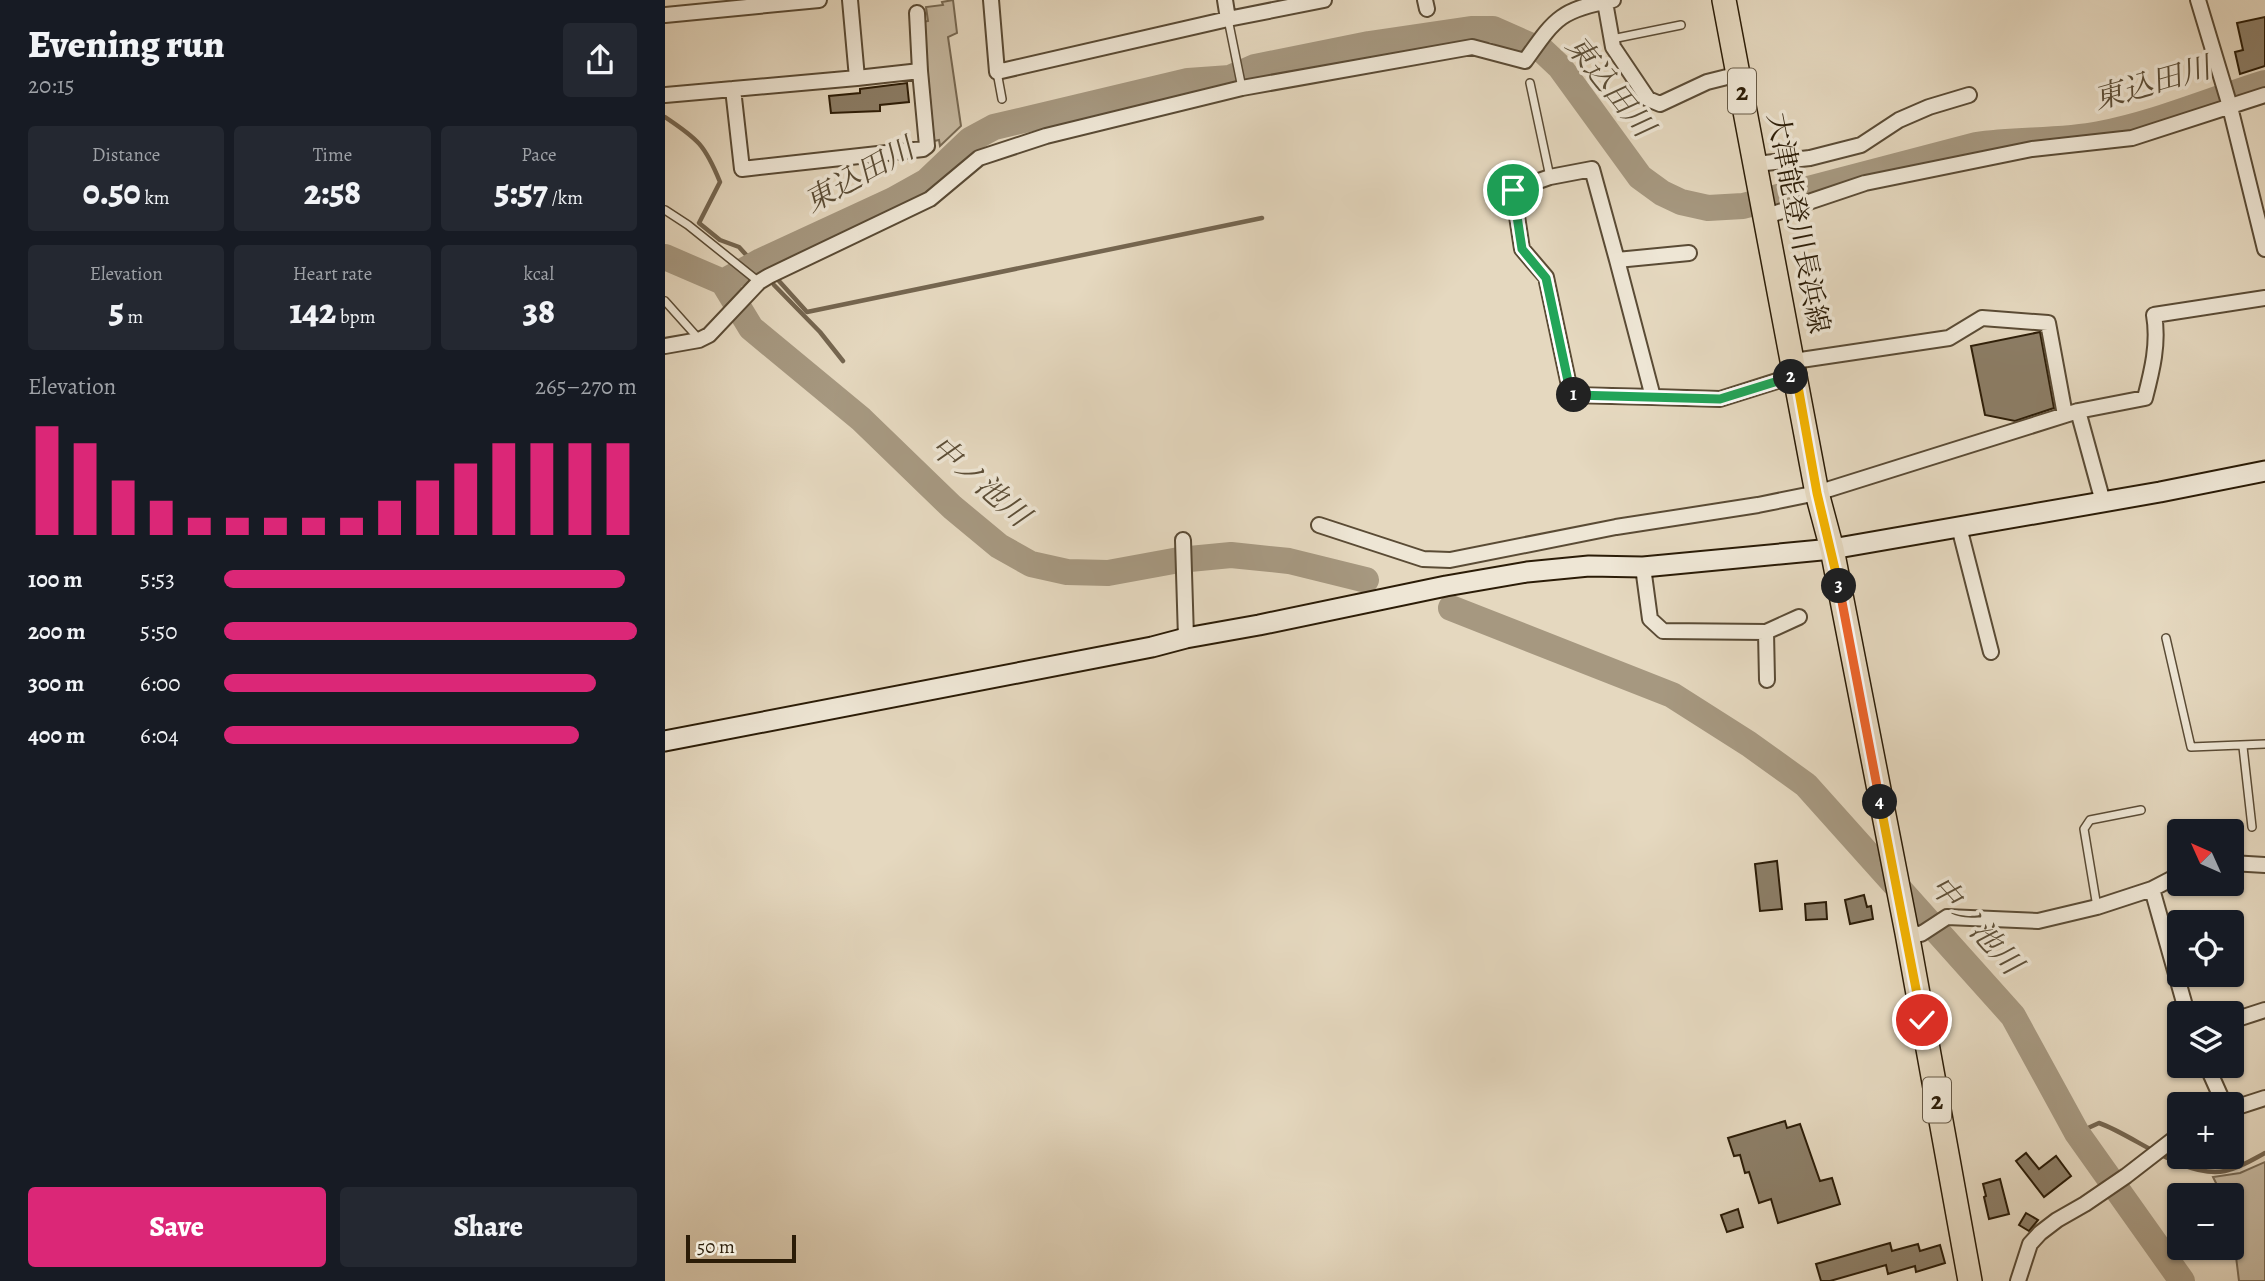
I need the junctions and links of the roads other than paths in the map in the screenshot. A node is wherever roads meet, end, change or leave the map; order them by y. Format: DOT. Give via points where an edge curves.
graph roads {
  1 [pos="819,0"];
  2 [pos="850,0"];
  3 [pos="991,0"];
  4 [pos="1225,0"];
  5 [pos="1324,0"];
  6 [pos="1724,0"];
  7 [pos="2198,0"];
  8 [pos="1609,1"];
  9 [pos="916,13"];
  10 [pos="665,16"];
  11 [pos="1228,19"];
  12 [pos="1681,25"];
  13 [pos="1611,39"];
  14 [pos="920,71"];
  15 [pos="997,72"];
  16 [pos="1739,75"];
  17 [pos="857,78"];
  18 [pos="1530,83"];
  19 [pos="1241,85"];
  20 [pos="733,89"];
  21 [pos="665,94"];
  22 [pos="1969,95"];
  23 [pos="2265,95"];
  24 [pos="1002,99"];
  25 [pos="2229,105"];
  26 [pos="1758,172"];
  27 [pos="1550,177"];
  28 [pos="665,210"];
  29 [pos="1766,214"];
  30 [pos="2265,249"];
  31 [pos="1689,253"];
  32 [pos="1616,260"];
  33 [pos="754,281"];
  34 [pos="2265,298"];
  35 [pos="665,301"];
  36 [pos="704,337"];
  37 [pos="665,346"];
  38 [pos="1795,368"];
  39 [pos="1653,397"];
  40 [pos="2071,413"];
  41 [pos="2265,471"];
  42 [pos="1817,493"];
  43 [pos="2103,502"];
  44 [pos="1319,526"];
  45 [pos="1959,527"];
  46 [pos="1183,540"];
  47 [pos="1832,549"];
  48 [pos="1643,567"];
  49 [pos="1799,617"];
  50 [pos="1766,632"];
  51 [pos="1186,638"];
  52 [pos="2166,638"];
  53 [pos="1991,652"];
  54 [pos="1767,680"];
  55 [pos="665,741"];
  56 [pos="2265,744"];
  57 [pos="2243,747"];
  58 [pos="2141,810"];
  59 [pos="2252,827"];
  60 [pos="2244,864"];
  61 [pos="2265,865"];
  62 [pos="2167,881"];
  63 [pos="2152,889"];
  64 [pos="2097,907"];
  65 [pos="1910,929"];
  66 [pos="2184,1001"];
  67 [pos="2265,1010"];
  68 [pos="2244,1017"];
  69 [pos="2265,1098"];
  70 [pos="2244,1105"];
  71 [pos="2167,1144"];
  72 [pos="1970,1281"];
  73 [pos="2018,1281"];
  1 -- 10 [label="street"];
  2 -- 17 [label="street"];
  3 -- 15 [label="street"];
  4 -- 11 [label="street"];
  5 -- 11 [label="street"];
  6 -- 16 [label="main road, 大津能登川長浜線 / 2"];
  7 -- 25 [label="street"];
  8 -- 13 [label="street"];
  8 -- 19 [label="street" via="1571,11 1553,22 1525,61 1472,47"];
  9 -- 14 [label="street"];
  11 -- 15 [label="street"];
  11 -- 19 [label="lane"];
  12 -- 13 [label="lane"];
  13 -- 16 [label="street" via="1648,99 1660,104 1707,82"];
  14 -- 17 [label="street"];
  14 -- 20 [label="street" via="927,146 923,149 742,169"];
  15 -- 24 [label="lane"];
  16 -- 26 [label="main road, 大津能登川長浜線 / 2"];
  17 -- 20 [label="street"];
  18 -- 27 [label="lane"];
  19 -- 33 [label="street" via="979,158 930,199"];
  20 -- 21 [label="street"];
  22 -- 26 [label="street" via="1899,120 1861,145"];
  23 -- 25 [label="street"];
  25 -- 29 [label="street" via="2132,138 2025,150 1865,183"];
  25 -- 30 [label="street"];
  26 -- 29 [label="main road, 大津能登川長浜線 / 2"];
  27 -- 32 [label="street" via="1592,169"];
  27 -- 39 [label="street" via="1513,190 1522,249 1546,278 1571,395"];
  28 -- 33 [label="lane"];
  29 -- 38 [label="main road, 大津能登川長浜線 / 2"];
  31 -- 32 [label="street"];
  32 -- 39 [label="street"];
  33 -- 36 [label="street"];
  34 -- 40 [label="street" via="2154,315 2154,364 2145,398"];
  35 -- 36 [label="lane"];
  36 -- 37 [label="street"];
  38 -- 39 [label="street" via="1720,399"];
  38 -- 40 [label="street" via="1948,338 1982,318 2048,323"];
  38 -- 42 [label="main road, 大津能登川長浜線 / 2"];
  40 -- 42 [label="street"];
  40 -- 43 [label="street"];
  41 -- 43 [label="street"];
  42 -- 44 [label="street" via="1450,560 1423,559"];
  42 -- 47 [label="main road, 大津能登川長浜線 / 2"];
  43 -- 45 [label="street"];
  45 -- 47 [label="street"];
  45 -- 53 [label="street"];
  46 -- 51 [label="street"];
  47 -- 48 [label="street"];
  47 -- 65 [label="main road, 大津能登川長浜線 / 2"];
  48 -- 50 [label="street" via="1650,619 1663,631"];
  48 -- 51 [label="street" via="1527,572"];
  49 -- 50 [label="street"];
  50 -- 54 [label="street"];
  51 -- 55 [label="street"];
  52 -- 57 [label="lane" via="2191,747"];
  56 -- 57 [label="lane"];
  57 -- 59 [label="lane"];
  58 -- 64 [label="lane" via="2090,820 2084,829"];
  60 -- 61 [label="street"];
  62 -- 63 [label="street"];
  63 -- 64 [label="street"];
  63 -- 66 [label="street"];
  64 -- 65 [label="street" via="2038,921 1947,917"];
  65 -- 72 [label="main road, 大津能登川長浜線 / 2"];
  67 -- 68 [label="street"];
  69 -- 70 [label="street"];
  71 -- 73 [label="street" via="2057,1220 2030,1244"];
}
